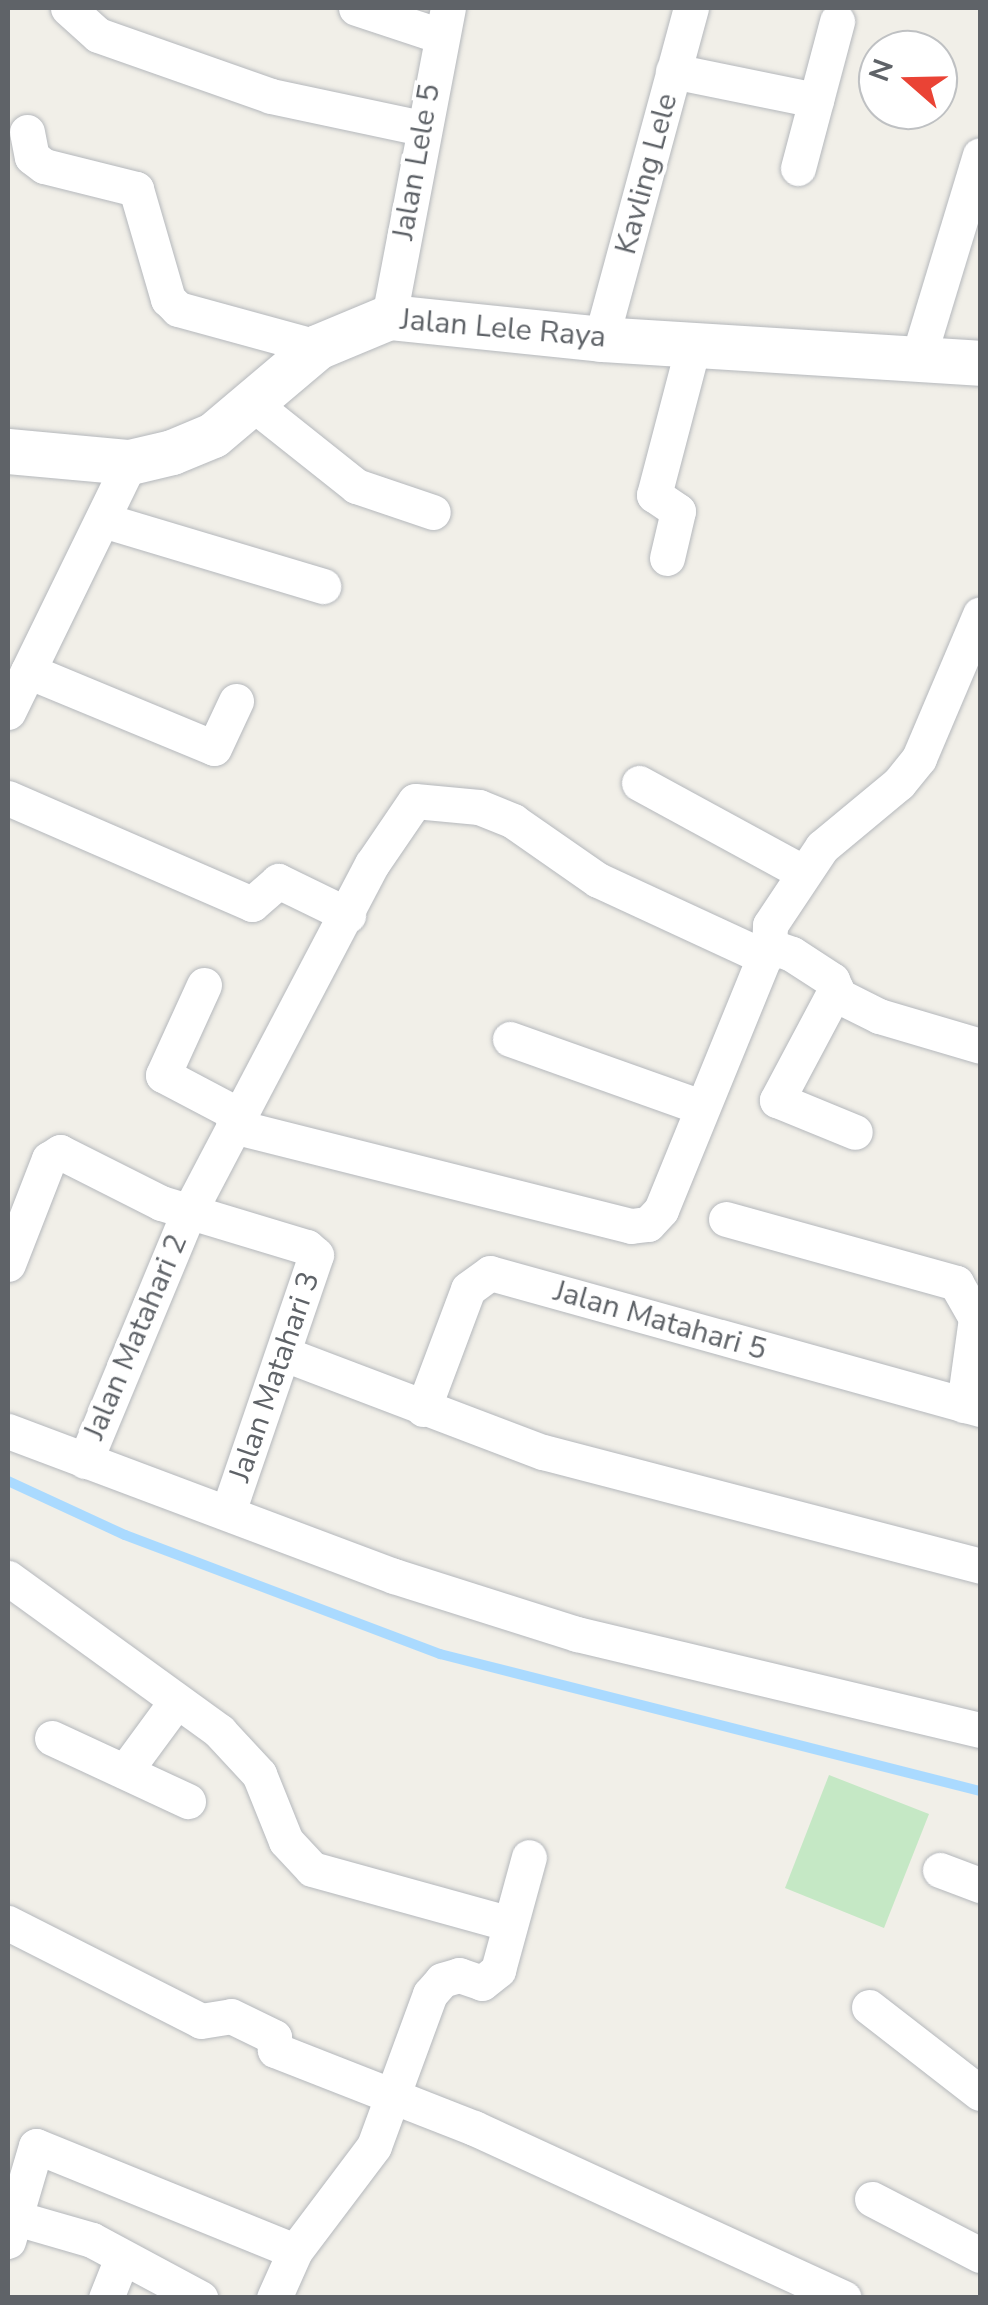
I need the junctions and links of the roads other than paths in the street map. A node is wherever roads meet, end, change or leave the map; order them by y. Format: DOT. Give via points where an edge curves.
graph roads {
  1 [pos="68,8"];
  2 [pos="356,8"];
  3 [pos="691,8"];
  4 [pos="837,20"];
  5 [pos="444,22"];
  6 [pos="674,71"];
  7 [pos="816,100"];
  8 [pos="422,128"];
  9 [pos="27,132"];
  10 [pos="980,155"];
  11 [pos="798,168"];
  12 [pos="389,316"];
  13 [pos="600,339"];
  14 [pos="693,346"];
  15 [pos="318,347"];
  16 [pos="917,362"];
  17 [pos="980,363"];
  18 [pos="252,404"];
  19 [pos="8,451"];
  20 [pos="130,462"];
  21 [pos="433,512"];
  22 [pos="103,520"];
  23 [pos="667,558"];
  24 [pos="323,586"];
  25 [pos="980,614"];
  26 [pos="28,671"];
  27 [pos="236,701"];
  28 [pos="8,712"];
  29 [pos="639,783"];
  30 [pos="8,798"];
  31 [pos="802,872"];
  32 [pos="348,914"];
  33 [pos="767,952"];
  34 [pos="204,985"];
  35 [pos="836,989"];
  36 [pos="510,1039"];
  37 [pos="980,1046"];
  38 [pos="700,1106"];
  39 [pos="236,1120"];
  40 [pos="855,1132"];
  41 [pos="188,1214"];
  42 [pos="726,1219"];
  43 [pos="8,1264"];
  44 [pos="287,1354"];
  45 [pos="972,1407"];
  46 [pos="423,1409"];
  47 [pos="11,1443"];
  48 [pos="85,1461"];
  49 [pos="228,1512"];
  50 [pos="980,1566"];
  51 [pos="8,1578"];
  52 [pos="175,1703"];
  53 [pos="980,1730"];
  54 [pos="52,1738"];
  55 [pos="125,1771"];
  56 [pos="188,1801"];
  57 [pos="529,1857"];
  58 [pos="940,1870"];
  59 [pos="980,1885"];
  60 [pos="8,1922"];
  61 [pos="510,1924"];
  62 [pos="869,2007"];
  63 [pos="980,2093"];
  64 [pos="390,2098"];
  65 [pos="872,2199"];
  66 [pos="12,2230"];
  67 [pos="294,2251"];
  68 [pos="980,2255"];
  69 [pos="122,2258"];
  70 [pos="106,2298"];
  71 [pos="200,2298"];
  72 [pos="274,2298"];
  73 [pos="844,2298"];
  1 -- 8 [label="street" via="98,35 271,96"];
  2 -- 5 [label="street"];
  3 -- 6 [label="street, Kavling Lele"];
  4 -- 7 [label="street"];
  5 -- 8 [label="street, Jalan Lele 5"];
  6 -- 7 [label="street"];
  6 -- 13 [label="street, Kavling Lele"];
  7 -- 11 [label="street"];
  8 -- 12 [label="street, Jalan Lele 5"];
  9 -- 15 [label="street" via="32,157 44,166 136,188 168,299 178,309"];
  10 -- 16 [label="street"];
  12 -- 13 [label="street, Jalan Lele Raya"];
  12 -- 15 [label="street, Jalan Lele Raya"];
  13 -- 14 [label="street, Jalan Lele Raya"];
  14 -- 16 [label="street, Jalan Lele Raya"];
  14 -- 23 [label="street" via="654,495 678,511"];
  15 -- 18 [label="street, Jalan Lele Raya"];
  16 -- 17 [label="street, Jalan Lele Raya"];
  18 -- 20 [label="street, Jalan Lele Raya" via="212,435"];
  18 -- 21 [label="street" via="356,486"];
  19 -- 20 [label="street, Jalan Lele Raya"];
  20 -- 22 [label="street"];
  22 -- 24 [label="street"];
  22 -- 26 [label="street"];
  25 -- 31 [label="street" via="919,758"];
  26 -- 27 [label="street" via="214,748"];
  26 -- 28 [label="street"];
  29 -- 31 [label="street"];
  30 -- 32 [label="street" via="252,904 278,881"];
  31 -- 33 [label="street" via="770,926"];
  32 -- 33 [label="street, Jalan Matahari 2" via="414,801 428,798 479,806 514,821 598,880"];
  32 -- 39 [label="street, Jalan Matahari 2"];
  33 -- 35 [label="street, Jalan Matahari 2" via="805,962"];
  33 -- 38 [label="street"];
  34 -- 39 [label="street" via="162,1075"];
  35 -- 37 [label="street, Jalan Matahari 2" via="879,1016"];
  35 -- 40 [label="street" via="777,1100"];
  36 -- 38 [label="street"];
  38 -- 39 [label="street" via="661,1210 648,1224 631,1226"];
  39 -- 41 [label="street, Jalan Matahari 2"];
  41 -- 43 [label="street" via="60,1152 49,1159"];
  41 -- 44 [label="street, Jalan Matahari 3" via="307,1246 316,1255"];
  41 -- 48 [label="street, Jalan Matahari 2"];
  42 -- 45 [label="street" via="956,1283 976,1318"];
  44 -- 46 [label="street"];
  44 -- 49 [label="street, Jalan Matahari 3"];
  45 -- 46 [label="street, Jalan Matahari 5" via="490,1273 468,1289"];
  46 -- 50 [label="street" via="543,1452"];
  47 -- 48 [label="street"];
  48 -- 49 [label="street"];
  49 -- 53 [label="street" via="394,1576 577,1634"];
  51 -- 52 [label="street"];
  52 -- 55 [label="street"];
  52 -- 61 [label="street" via="219,1731 259,1774 286,1841 312,1869"];
  54 -- 55 [label="street"];
  55 -- 56 [label="street"];
  57 -- 61 [label="street"];
  58 -- 59 [label="street"];
  60 -- 64 [label="street" via="201,2021 231,2016 274,2037 276,2050"];
  61 -- 64 [label="street" via="498,1970 482,1982 459,1974 442,1980 430,1994"];
  62 -- 63 [label="street"];
  64 -- 67 [label="street" via="374,2146"];
  64 -- 73 [label="street" via="609,2187"];
  65 -- 68 [label="street"];
  66 -- 67 [label="street" via="36,2146"];
  66 -- 69 [label="street" via="92,2240"];
  67 -- 72 [label="street"];
  69 -- 70 [label="street"];
  69 -- 71 [label="street"];
}
